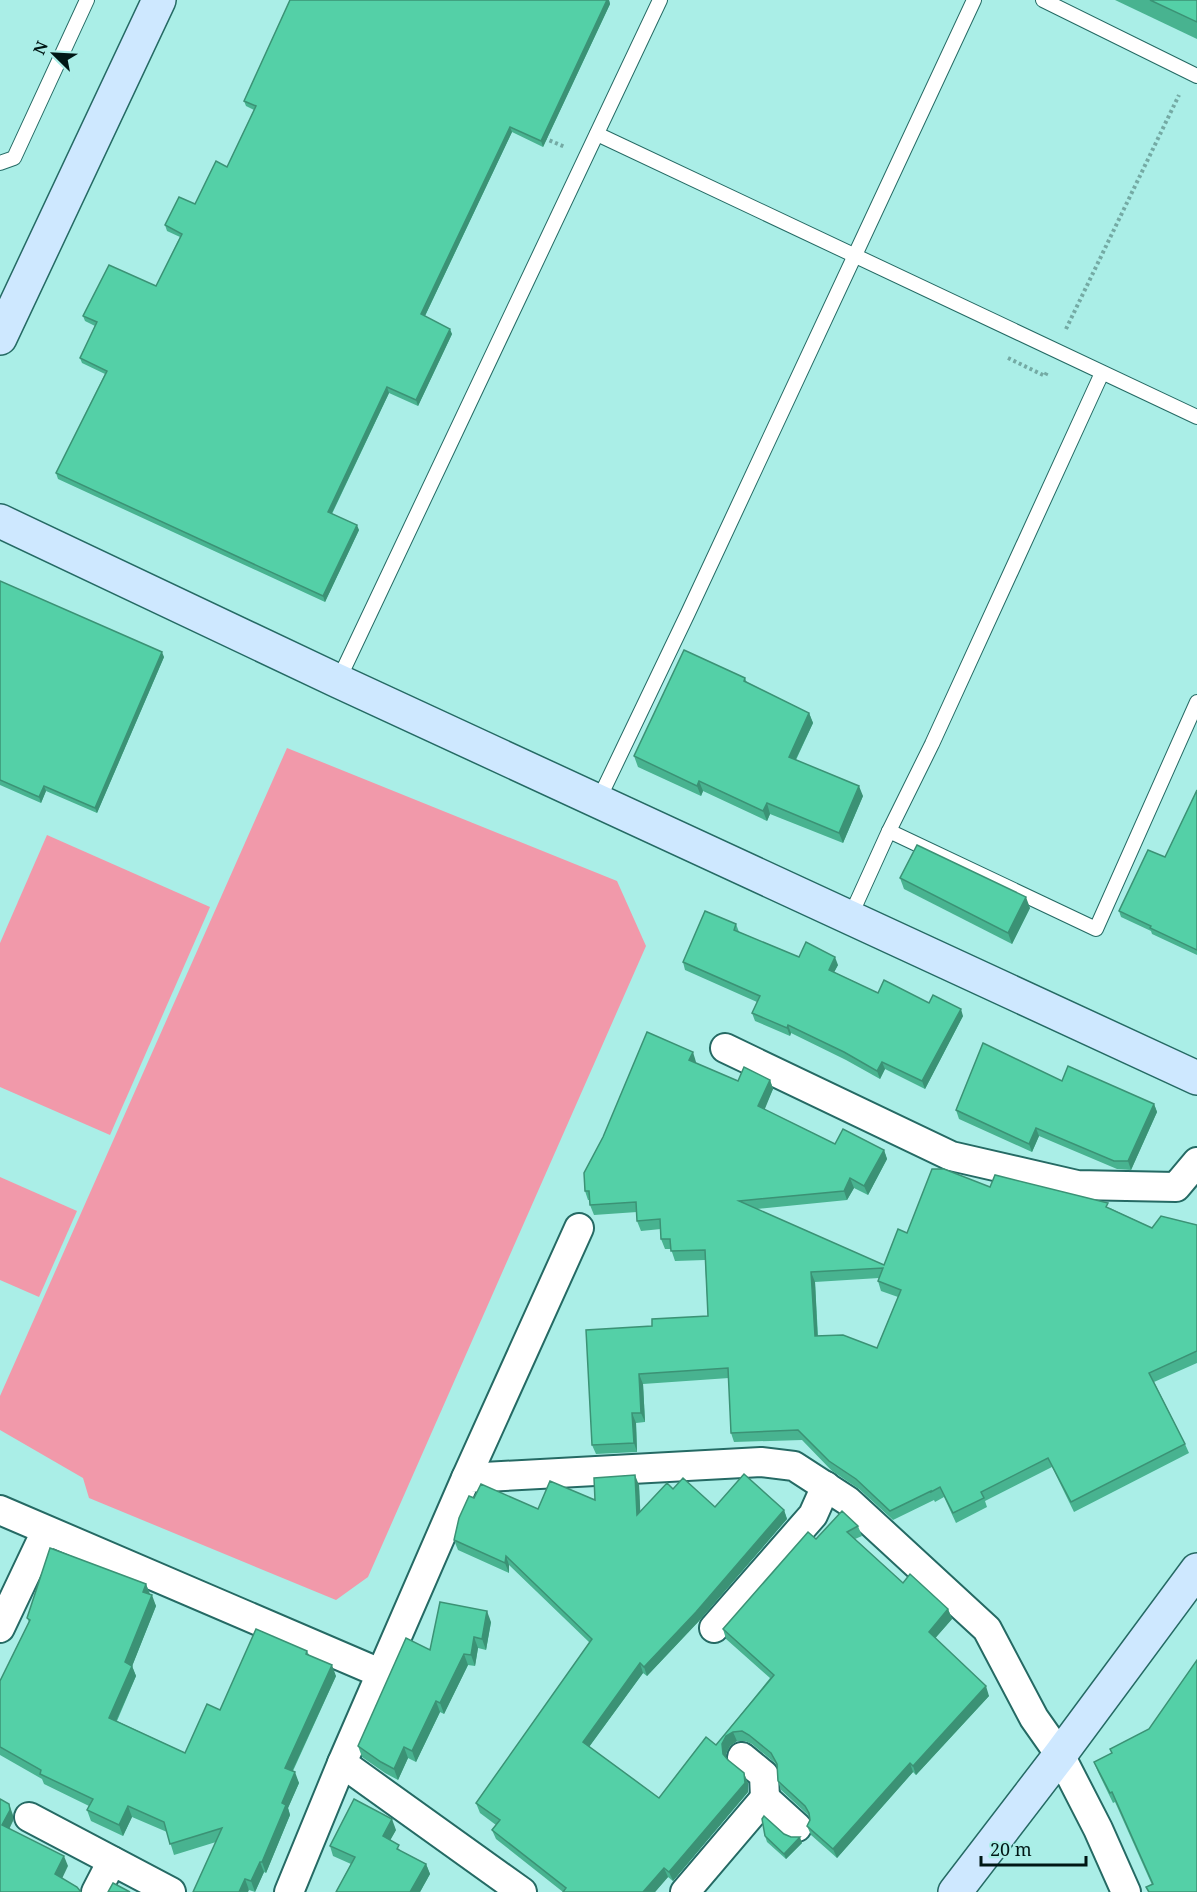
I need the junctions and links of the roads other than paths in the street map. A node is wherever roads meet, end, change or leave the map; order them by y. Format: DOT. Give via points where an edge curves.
graph roads {
  1 [pos="87,0"];
  2 [pos="159,0"];
  3 [pos="660,0"];
  4 [pos="974,0"];
  5 [pos="1043,0"];
  6 [pos="1193,75"];
  7 [pos="597,134"];
  8 [pos="0,163"];
  9 [pos="855,257"];
  10 [pos="2,320"];
  11 [pos="1102,373"];
  12 [pos="1197,417"];
  13 [pos="0,521"];
  14 [pos="338,681"];
  15 [pos="1197,702"];
  16 [pos="598,801"];
  17 [pos="889,831"];
  18 [pos="850,917"];
  19 [pos="725,1048"];
  20 [pos="1197,1078"];
  21 [pos="1197,1162"];
  22 [pos="579,1228"];
  23 [pos="466,1478"];
  24 [pos="826,1486"];
  25 [pos="0,1510"];
  26 [pos="46,1531"];
  27 [pos="1197,1570"];
  28 [pos="0,1628"];
  29 [pos="714,1628"];
  30 [pos="380,1673"];
  31 [pos="1060,1755"];
  32 [pos="742,1757"];
  33 [pos="342,1763"];
  34 [pos="765,1798"];
  35 [pos="29,1817"];
  36 [pos="797,1827"];
  37 [pos="112,1861"];
  38 [pos="96,1892"];
  39 [pos="171,1892"];
  40 [pos="290,1892"];
  41 [pos="522,1892"];
  42 [pos="685,1892"];
  43 [pos="955,1892"];
  44 [pos="1126,1892"];
  1 -- 8 [label="lane" via="14,158"];
  2 -- 10 [label="street"];
  3 -- 7 [label="lane"];
  4 -- 9 [label="lane"];
  5 -- 6 [label="lane"];
  7 -- 9 [label="lane"];
  7 -- 14 [label="lane"];
  9 -- 11 [label="lane"];
  9 -- 16 [label="lane"];
  11 -- 12 [label="lane"];
  11 -- 17 [label="lane"];
  13 -- 14 [label="street"];
  14 -- 16 [label="street"];
  15 -- 17 [label="lane" via="1096,929"];
  16 -- 18 [label="street"];
  17 -- 18 [label="lane"];
  18 -- 20 [label="street"];
  19 -- 21 [label="street" via="951,1156 1077,1185 1176,1187"];
  22 -- 23 [label="street"];
  23 -- 24 [label="street" via="761,1462 794,1466"];
  23 -- 30 [label="street"];
  24 -- 29 [label="street" via="813,1515"];
  24 -- 31 [label="street" via="848,1501 987,1629 1034,1718"];
  25 -- 26 [label="street"];
  26 -- 28 [label="street"];
  26 -- 30 [label="street"];
  27 -- 31 [label="street"];
  30 -- 33 [label="street"];
  31 -- 43 [label="street"];
  31 -- 44 [label="street"];
  32 -- 34 [label="street" via="764,1774"];
  33 -- 40 [label="street"];
  33 -- 41 [label="street"];
  34 -- 36 [label="street"];
  34 -- 42 [label="street"];
  35 -- 37 [label="street"];
  37 -- 38 [label="street"];
  37 -- 39 [label="street"];
}
